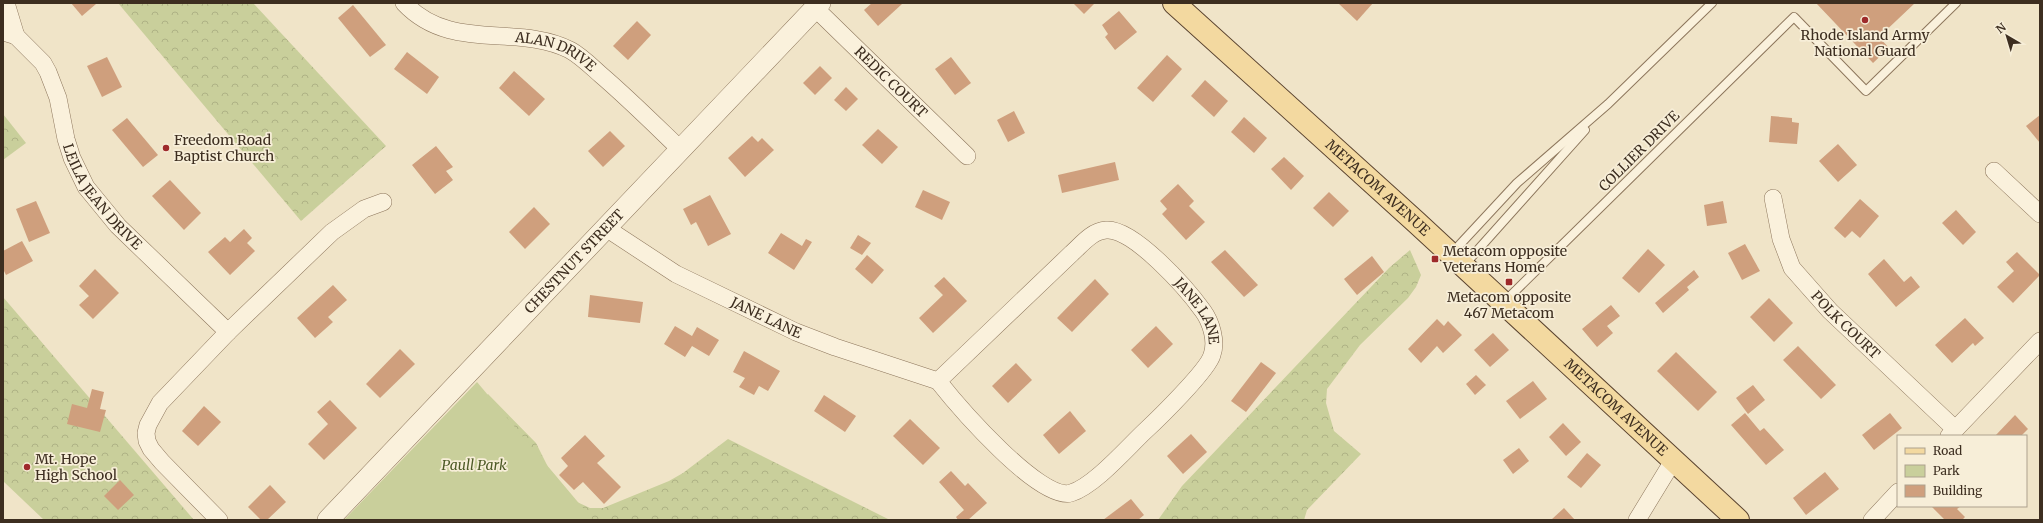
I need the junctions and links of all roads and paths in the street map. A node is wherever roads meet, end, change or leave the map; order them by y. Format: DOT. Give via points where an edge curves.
graph roads {
  1 [pos="6,3"];
  2 [pos="404,3"];
  3 [pos="1174,3"];
  4 [pos="1712,3"];
  5 [pos="1956,3"];
  6 [pos="818,6"];
  7 [pos="10,34"];
  8 [pos="1608,104"];
  9 [pos="681,150"];
  10 [pos="968,156"];
  11 [pos="1994,171"];
  12 [pos="1773,198"];
  13 [pos="383,202"];
  14 [pos="2040,214"];
  15 [pos="606,228"];
  16 [pos="1458,262"];
  17 [pos="1503,303"];
  18 [pos="228,332"];
  19 [pos="2040,341"];
  20 [pos="938,381"];
  21 [pos="1952,433"];
  22 [pos="1673,461"];
  23 [pos="1897,493"];
  24 [pos="219,520"];
  25 [pos="328,520"];
  26 [pos="1638,520"];
  27 [pos="1738,520"];
  28 [pos="1872,520"];
  1 -- 7 [label="street, LEILA JEAN DRIVE"];
  2 -- 9 [label="street, ALAN DRIVE" via="436,26 485,36 536,40 571,50 611,83"];
  3 -- 16 [label="main road, METACOM AVENUE"];
  4 -- 8 [label="lane"];
  5 -- 17 [label="lane, COLLIER DRIVE" via="1866,91 1794,17"];
  6 -- 9 [label="street, CHESTNUT STREET"];
  6 -- 10 [label="street, REDIC COURT"];
  7 -- 18 [label="street, LEILA JEAN DRIVE" via="43,63 48,72 58,98 70,153 86,187 118,226"];
  8 -- 16 [label="lane" via="1517,183"];
  8 -- 16 [label="lane" via="1467,262"];
  9 -- 15 [label="street, CHESTNUT STREET"];
  11 -- 14 [label="street"];
  12 -- 21 [label="street, POLK COURT" via="1781,239 1792,268 1830,311"];
  13 -- 18 [label="street" via="364,209 332,232"];
  15 -- 20 [label="street, JANE LANE" via="676,274 796,332"];
  15 -- 25 [label="street, CHESTNUT STREET"];
  16 -- 17 [label="main road, METACOM AVENUE"];
  17 -- 22 [label="main road, METACOM AVENUE"];
  18 -- 24 [label="street" via="160,403 146,433 149,445 162,462"];
  19 -- 21 [label="street"];
  20 -- 20 [label="street, JANE LANE" via="960,409 1024,471 1044,487 1059,494 1071,493 1093,480 1152,425 1204,368 1212,355 1212,330 1204,312 1148,251 1124,233 1106,230 1093,235 1072,253"];
  22 -- 26 [label="street"];
  22 -- 27 [label="main road, METACOM AVENUE"];
  23 -- 28 [label="street"];
}
